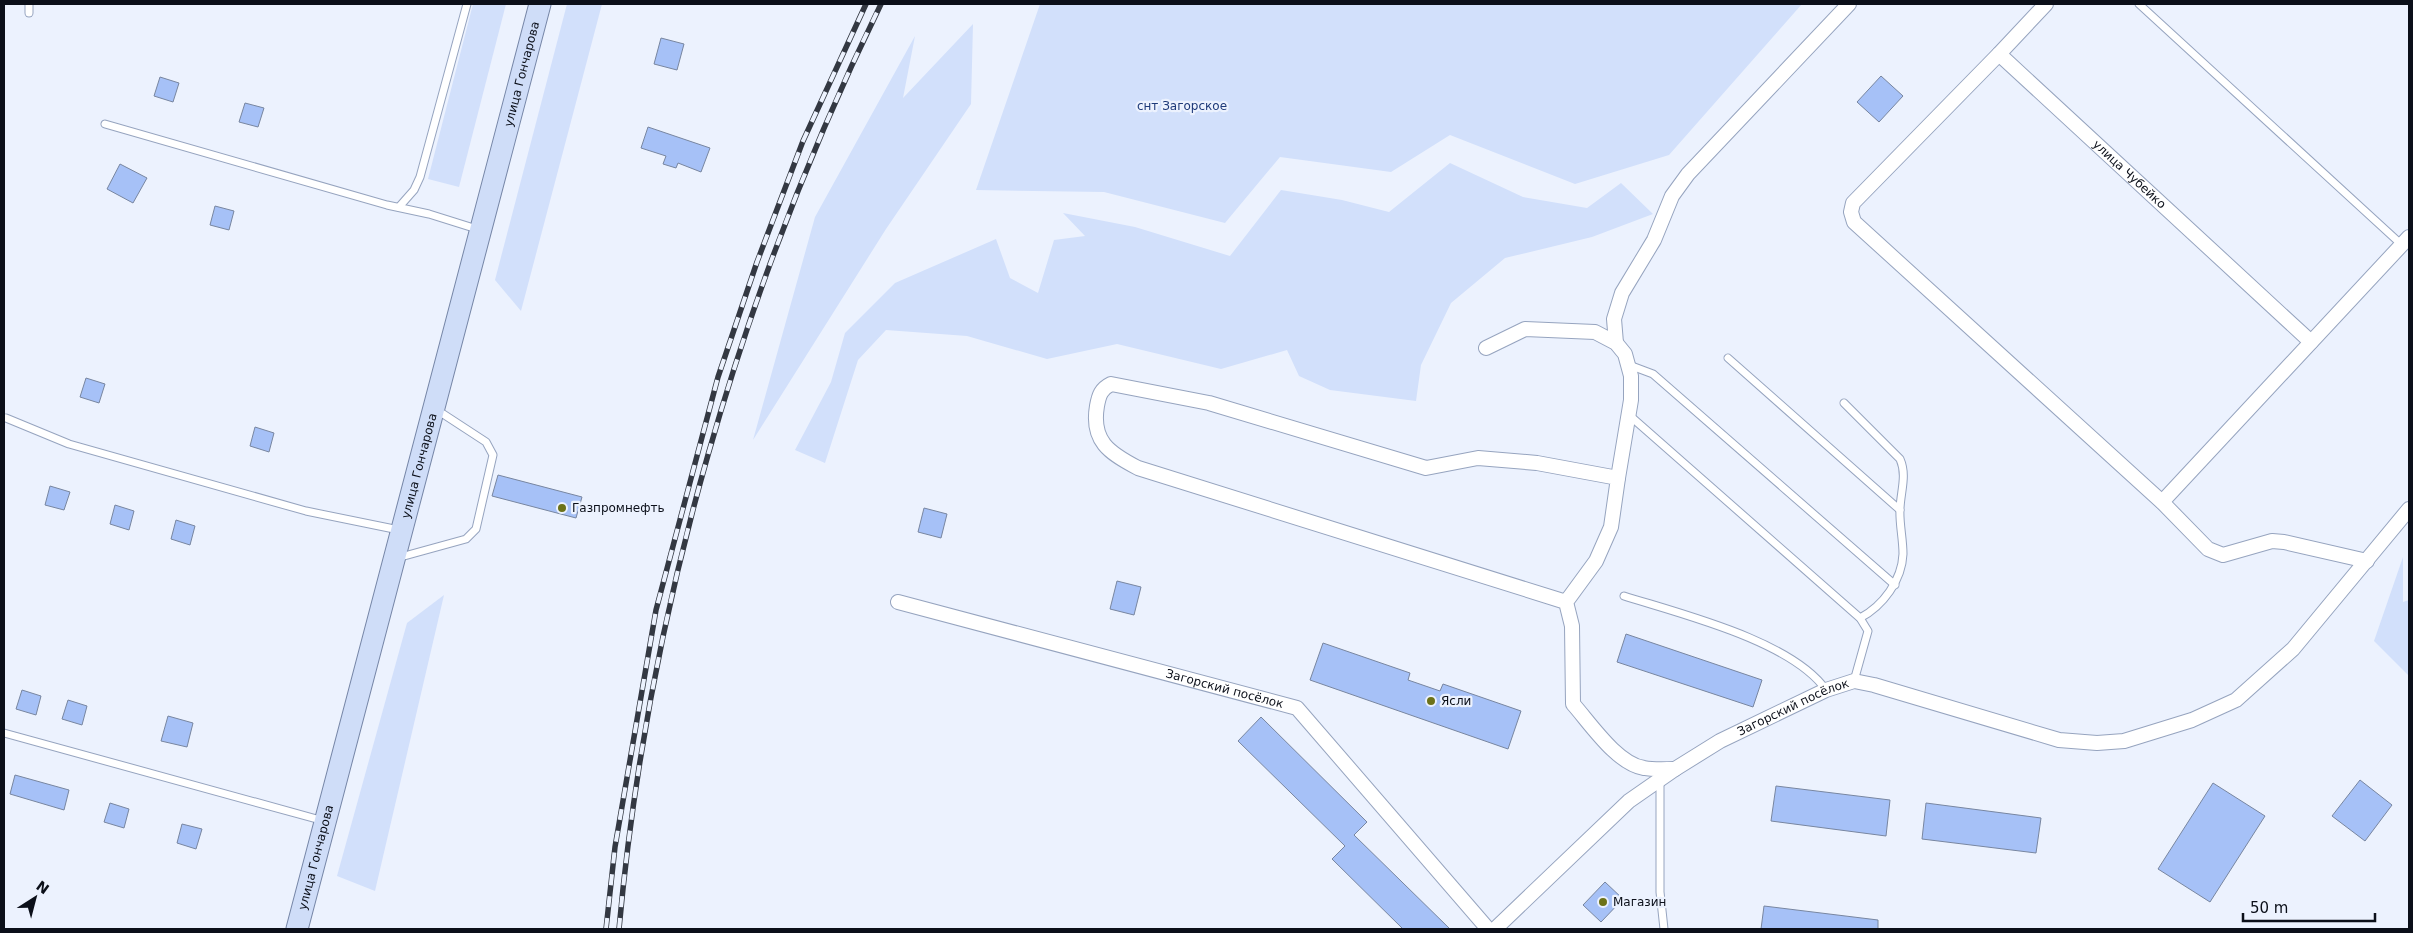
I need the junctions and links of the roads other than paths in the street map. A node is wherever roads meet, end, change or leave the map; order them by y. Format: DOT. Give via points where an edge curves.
graph roads {
  1 [pos="29,4"];
  2 [pos="467,4"];
  3 [pos="540,4"];
  4 [pos="1849,4"];
  5 [pos="2046,4"];
  6 [pos="2139,4"];
  7 [pos="28,13"];
  8 [pos="2000,54"];
  9 [pos="105,124"];
  10 [pos="399,207"];
  11 [pos="481,231"];
  12 [pos="2406,241"];
  13 [pos="1616,342"];
  14 [pos="2311,342"];
  15 [pos="1486,348"];
  16 [pos="1728,358"];
  17 [pos="1628,365"];
  18 [pos="1844,403"];
  19 [pos="436,409"];
  20 [pos="1629,415"];
  21 [pos="6,418"];
  22 [pos="1618,478"];
  23 [pos="2162,502"];
  24 [pos="2409,509"];
  25 [pos="1900,510"];
  26 [pos="401,531"];
  27 [pos="395,559"];
  28 [pos="2366,560"];
  29 [pos="1894,586"];
  30 [pos="1624,596"];
  31 [pos="898,602"];
  32 [pos="1566,602"];
  33 [pos="1860,618"];
  34 [pos="1854,681"];
  35 [pos="1826,690"];
  36 [pos="4,733"];
  37 [pos="1675,769"];
  38 [pos="1660,780"];
  39 [pos="326,822"];
  40 [pos="297,929"];
  41 [pos="1488,929"];
  42 [pos="1495,929"];
  43 [pos="1664,929"];
  1 -- 7 [label="lane"];
  2 -- 10 [label="lane" via="420,177 414,190"];
  3 -- 11 [label="main road, улица Гончарова"];
  4 -- 13 [label="street" via="1688,174 1672,196 1654,240 1622,293 1614,319"];
  5 -- 8 [label="street"];
  6 -- 12 [label="lane"];
  8 -- 14 [label="street, улица Чубейко"];
  8 -- 23 [label="street" via="1853,203 1854,222"];
  9 -- 10 [label="lane"];
  10 -- 11 [label="lane"];
  11 -- 19 [label="main road, улица Гончарова"];
  12 -- 14 [label="street"];
  13 -- 15 [label="street" via="1595,332 1525,329"];
  13 -- 17 [label="street"];
  14 -- 23 [label="street"];
  16 -- 25 [label="lane"];
  17 -- 20 [label="street" via="1631,376"];
  17 -- 29 [label="lane" via="1653,374"];
  18 -- 25 [label="lane" via="1900,459 1905,470"];
  19 -- 26 [label="main road, улица Гончарова"];
  19 -- 27 [label="lane" via="486,442 493,455 476,529 466,540"];
  20 -- 22 [label="street"];
  20 -- 33 [label="lane"];
  21 -- 26 [label="lane" via="78,447 306,511"];
  22 -- 32 [label="street" via="1611,527 1596,561"];
  22 -- 32 [label="street" via="1537,462 1478,458 1426,468 1209,403 1111,384 1099,395 1095,427 1103,444 1117,457 1138,468"];
  23 -- 28 [label="street" via="2208,549 2223,555 2258,544 2278,542"];
  24 -- 28 [label="street, Загорский посёлок"];
  25 -- 29 [label="lane" via="1903,556"];
  26 -- 27 [label="main road, улица Гончарова"];
  27 -- 39 [label="main road, улица Гончарова"];
  28 -- 34 [label="street, Загорский посёлок" via="2293,649 2236,700 2192,720 2124,741 2059,740"];
  29 -- 33 [label="lane" via="1874,611"];
  30 -- 35 [label="lane" via="1740,633 1800,663 1819,679"];
  31 -- 41 [label="street, Загорский посёлок" via="1297,708"];
  32 -- 37 [label="street" via="1572,626 1573,704 1628,761 1643,768"];
  33 -- 34 [label="lane" via="1868,631"];
  34 -- 35 [label="street, Загорский посёлок"];
  35 -- 37 [label="street, Загорский посёлок" via="1720,741"];
  36 -- 39 [label="lane"];
  37 -- 38 [label="street, Загорский посёлок"];
  38 -- 42 [label="street, Загорский посёлок" via="1629,801"];
  38 -- 43 [label="lane" via="1660,892"];
  39 -- 40 [label="main road, улица Гончарова"];
}
